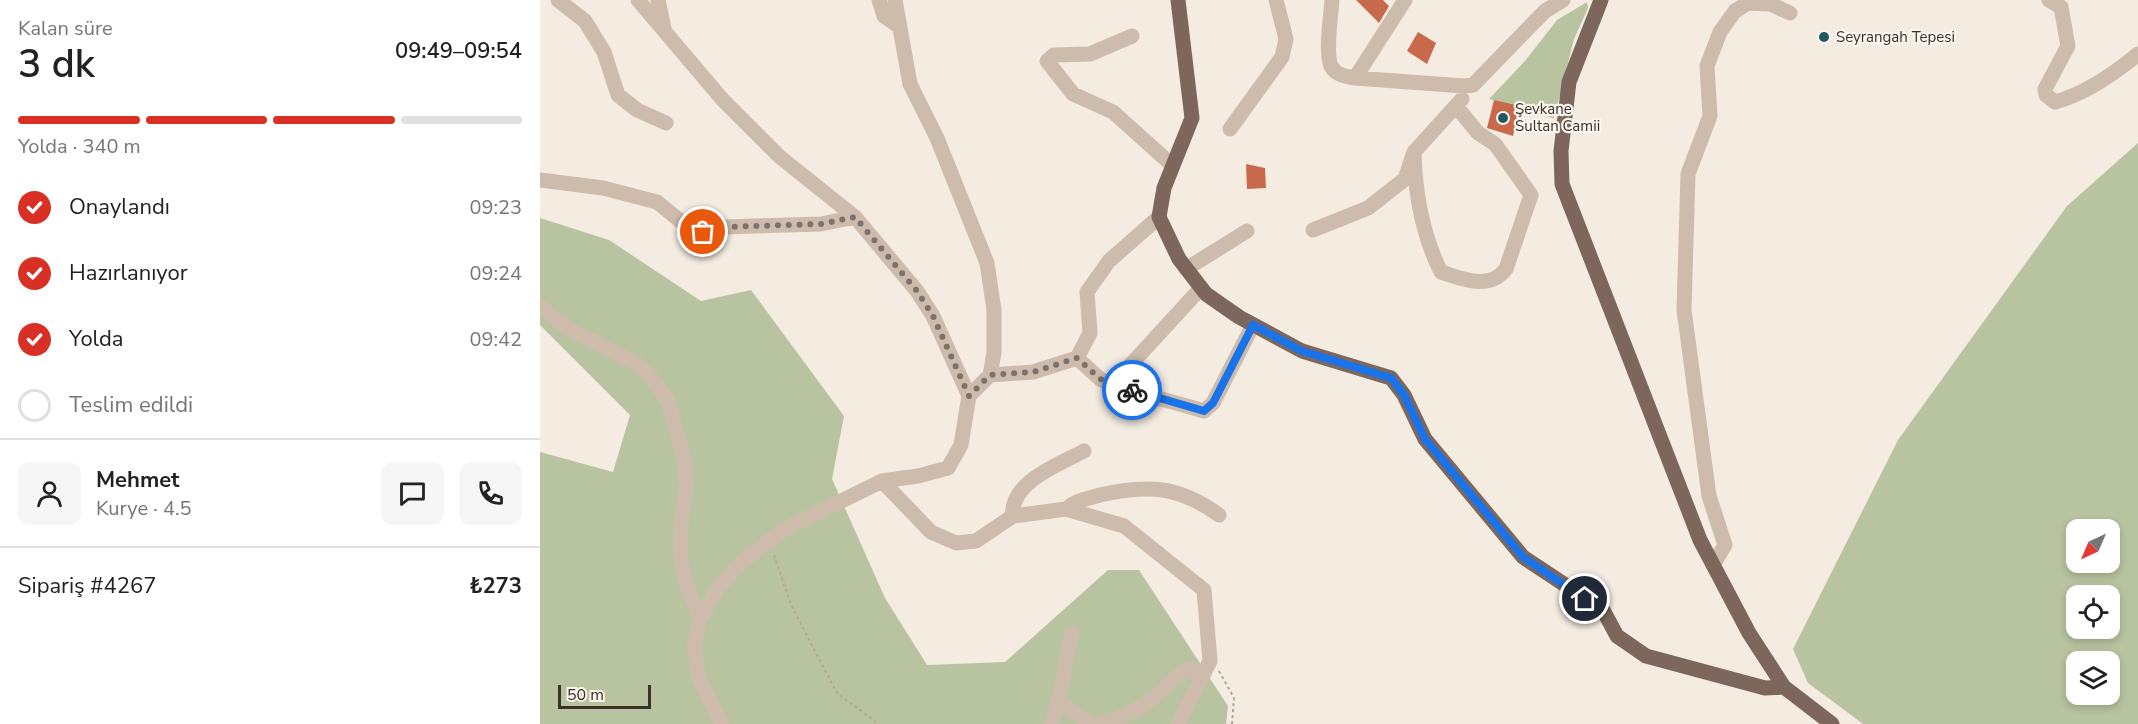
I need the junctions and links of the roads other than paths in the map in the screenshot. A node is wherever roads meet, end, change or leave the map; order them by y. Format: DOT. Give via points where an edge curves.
graph roads {
  1 [pos="558,0"];
  2 [pos="638,0"];
  3 [pos="658,0"];
  4 [pos="879,0"];
  5 [pos="896,0"];
  6 [pos="1178,0"];
  7 [pos="1276,0"];
  8 [pos="1332,0"];
  9 [pos="1405,0"];
  10 [pos="1563,0"];
  11 [pos="1601,0"];
  12 [pos="2049,0"];
  13 [pos="1790,13"];
  14 [pos="900,27"];
  15 [pos="665,31"];
  16 [pos="1132,36"];
  17 [pos="2138,54"];
  18 [pos="1355,78"];
  19 [pos="1473,84"];
  20 [pos="1455,106"];
  21 [pos="666,123"];
  22 [pos="1230,129"];
  23 [pos="1414,152"];
  24 [pos="1172,165"];
  25 [pos="540,180"];
  26 [pos="855,217"];
  27 [pos="1159,217"];
  28 [pos="1313,230"];
  29 [pos="1247,231"];
  30 [pos="1186,269"];
  31 [pos="1201,288"];
  32 [pos="540,306"];
  33 [pos="1253,325"];
  34 [pos="1077,358"];
  35 [pos="990,375"];
  36 [pos="1112,385"];
  37 [pos="969,396"];
  38 [pos="1084,451"];
  39 [pos="882,480"];
  40 [pos="1066,509"];
  41 [pos="1220,515"];
  42 [pos="1013,516"];
  43 [pos="1713,565"];
  44 [pos="700,618"];
  45 [pos="1072,633"];
  46 [pos="1203,676"];
  47 [pos="1784,687"];
  48 [pos="1060,703"];
  49 [pos="722,724"];
  50 [pos="1051,724"];
  51 [pos="1091,724"];
  52 [pos="1098,724"];
  53 [pos="1178,724"];
  54 [pos="1832,724"];
  1 -- 21 [label="street" via="585,21 604,52 618,95 637,110"];
  2 -- 15 [label="street"];
  3 -- 15 [label="street"];
  4 -- 14 [label="street" via="884,16"];
  5 -- 14 [label="street"];
  6 -- 24 [label="main road" via="1192,118"];
  7 -- 22 [label="street" via="1286,39 1282,57"];
  8 -- 18 [label="street" via="1331,68"];
  9 -- 18 [label="street"];
  10 -- 19 [label="street" via="1545,11"];
  11 -- 43 [label="main road" via="1569,82 1561,151 1562,184"];
  12 -- 17 [label="street" via="2061,7 2068,46 2045,89 2055,102 2068,99"];
  13 -- 43 [label="street" via="1770,4 1748,3 1735,11 1720,32 1707,66 1710,116 1688,174 1684,310 1709,496 1725,545"];
  14 -- 35 [label="street" via="910,84 937,138 987,263 994,310"];
  15 -- 26 [label="street" via="722,99 780,157"];
  16 -- 24 [label="street" via="1090,54 1054,55 1047,61 1073,94 1113,112"];
  18 -- 19 [label="street"];
  19 -- 20 [label="street"];
  20 -- 23 [label="street"];
  20 -- 23 [label="street" via="1478,133 1495,144 1531,195 1501,275 1482,282 1441,272 1415,192"];
  23 -- 28 [label="street" via="1405,180 1368,208"];
  24 -- 27 [label="main road"];
  25 -- 26 [label="street" via="603,188 657,202 684,224 703,232 723,227 821,224"];
  26 -- 37 [label="street" via="933,316"];
  27 -- 30 [label="main road"];
  27 -- 34 [label="street" via="1109,261 1087,292 1089,333"];
  29 -- 30 [label="street"];
  30 -- 31 [label="main road"];
  31 -- 33 [label="main road"];
  31 -- 36 [label="street"];
  32 -- 44 [label="street" via="567,328 636,363 651,376 668,402 684,459 681,561"];
  33 -- 36 [label="street" via="1213,403 1204,411"];
  33 -- 47 [label="main road" via="1302,351 1391,378 1404,395 1425,439 1523,557 1603,610 1617,636 1646,656 1765,688"];
  34 -- 35 [label="street" via="1033,372"];
  34 -- 36 [label="street"];
  35 -- 37 [label="street"];
  37 -- 39 [label="street" via="961,445 948,468"];
  38 -- 42 [label="street" via="1038,475 1018,498 1012,508"];
  39 -- 42 [label="street" via="931,532 956,543 976,541"];
  39 -- 44 [label="street" via="769,541 718,588"];
  40 -- 41 [label="street" via="1075,502 1122,490 1157,488 1197,499"];
  40 -- 42 [label="street"];
  40 -- 46 [label="street" via="1124,526 1204,590 1210,661"];
  43 -- 47 [label="main road" via="1749,633"];
  44 -- 49 [label="street" via="694,646 699,678"];
  45 -- 48 [label="street"];
  46 -- 52 [label="street" via="1189,668 1177,674 1153,699 1112,721"];
  46 -- 53 [label="street"];
  47 -- 54 [label="main road"];
  48 -- 50 [label="street"];
  48 -- 51 [label="street"];
}
